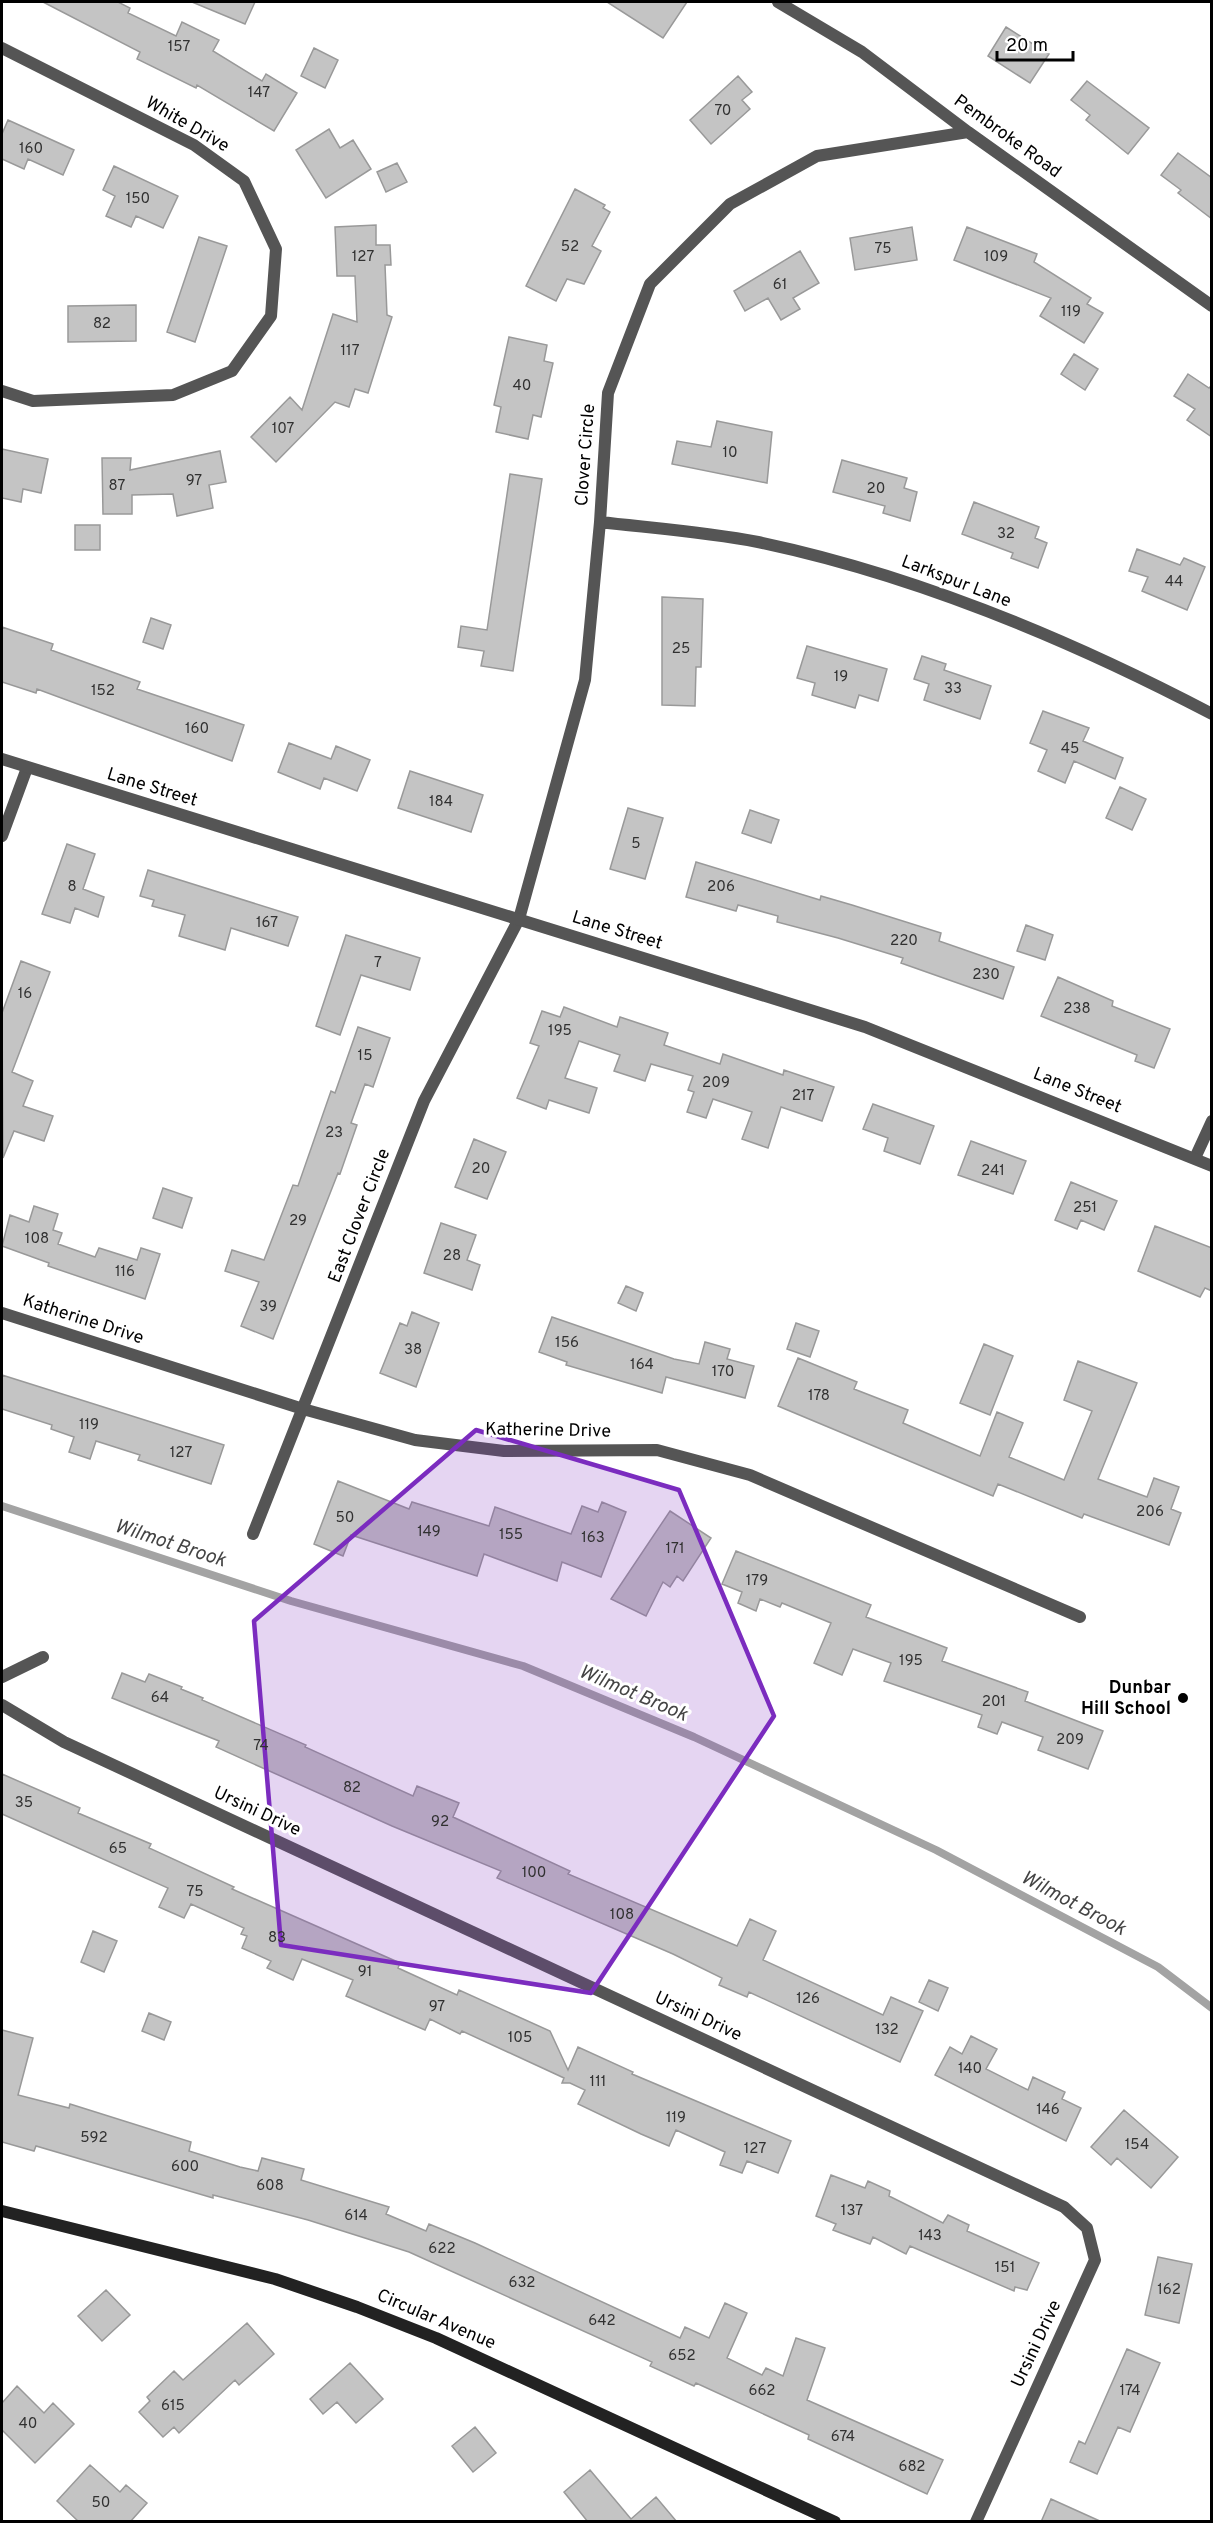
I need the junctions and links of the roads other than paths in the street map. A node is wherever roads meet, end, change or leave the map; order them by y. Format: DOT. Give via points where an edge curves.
graph roads {
  1 [pos="778,2"];
  2 [pos="2,48"];
  3 [pos="968,132"];
  4 [pos="1212,306"];
  5 [pos="2,391"];
  6 [pos="600,522"];
  7 [pos="1212,714"];
  8 [pos="2,759"];
  9 [pos="27,768"];
  10 [pos="2,836"];
  11 [pos="519,919"];
  12 [pos="1212,1121"];
  13 [pos="1195,1158"];
  14 [pos="1212,1166"];
  15 [pos="2,1313"];
  16 [pos="303,1409"];
  17 [pos="253,1534"];
  18 [pos="1080,1617"];
  19 [pos="43,1657"];
  20 [pos="2,1677"];
  21 [pos="2,1705"];
  22 [pos="2,2211"];
  23 [pos="835,2522"];
  24 [pos="976,2522"];
  1 -- 3 [label="street, Pembroke Road" via="862,52"];
  2 -- 5 [label="street, White Drive" via="194,145 244,181 276,249 271,316 232,371 173,395 33,401"];
  3 -- 4 [label="street, Pembroke Road"];
  3 -- 6 [label="street, Clover Circle" via="817,156 730,204 650,284 608,393"];
  6 -- 7 [label="street, Larkspur Lane" via="757,542 914,583 1126,669"];
  6 -- 11 [label="street, Clover Circle" via="585,680"];
  8 -- 9 [label="street, Lane Street"];
  9 -- 10 [label="street"];
  9 -- 11 [label="street, Lane Street"];
  11 -- 13 [label="street, Lane Street" via="865,1027"];
  11 -- 16 [label="street, East Clover Circle" via="424,1101"];
  12 -- 13 [label="street"];
  13 -- 14 [label="street, Lane Street"];
  15 -- 16 [label="street, Katherine Drive"];
  16 -- 17 [label="street, East Clover Circle"];
  16 -- 18 [label="street, Katherine Drive" via="415,1440 504,1451 657,1450 750,1474"];
  19 -- 20 [label="street"];
  21 -- 24 [label="street, Ursini Drive" via="64,1742 1064,2207 1087,2228 1095,2260"];
  22 -- 23 [label="main road, Circular Avenue" via="275,2279 357,2307 446,2342"];
}
